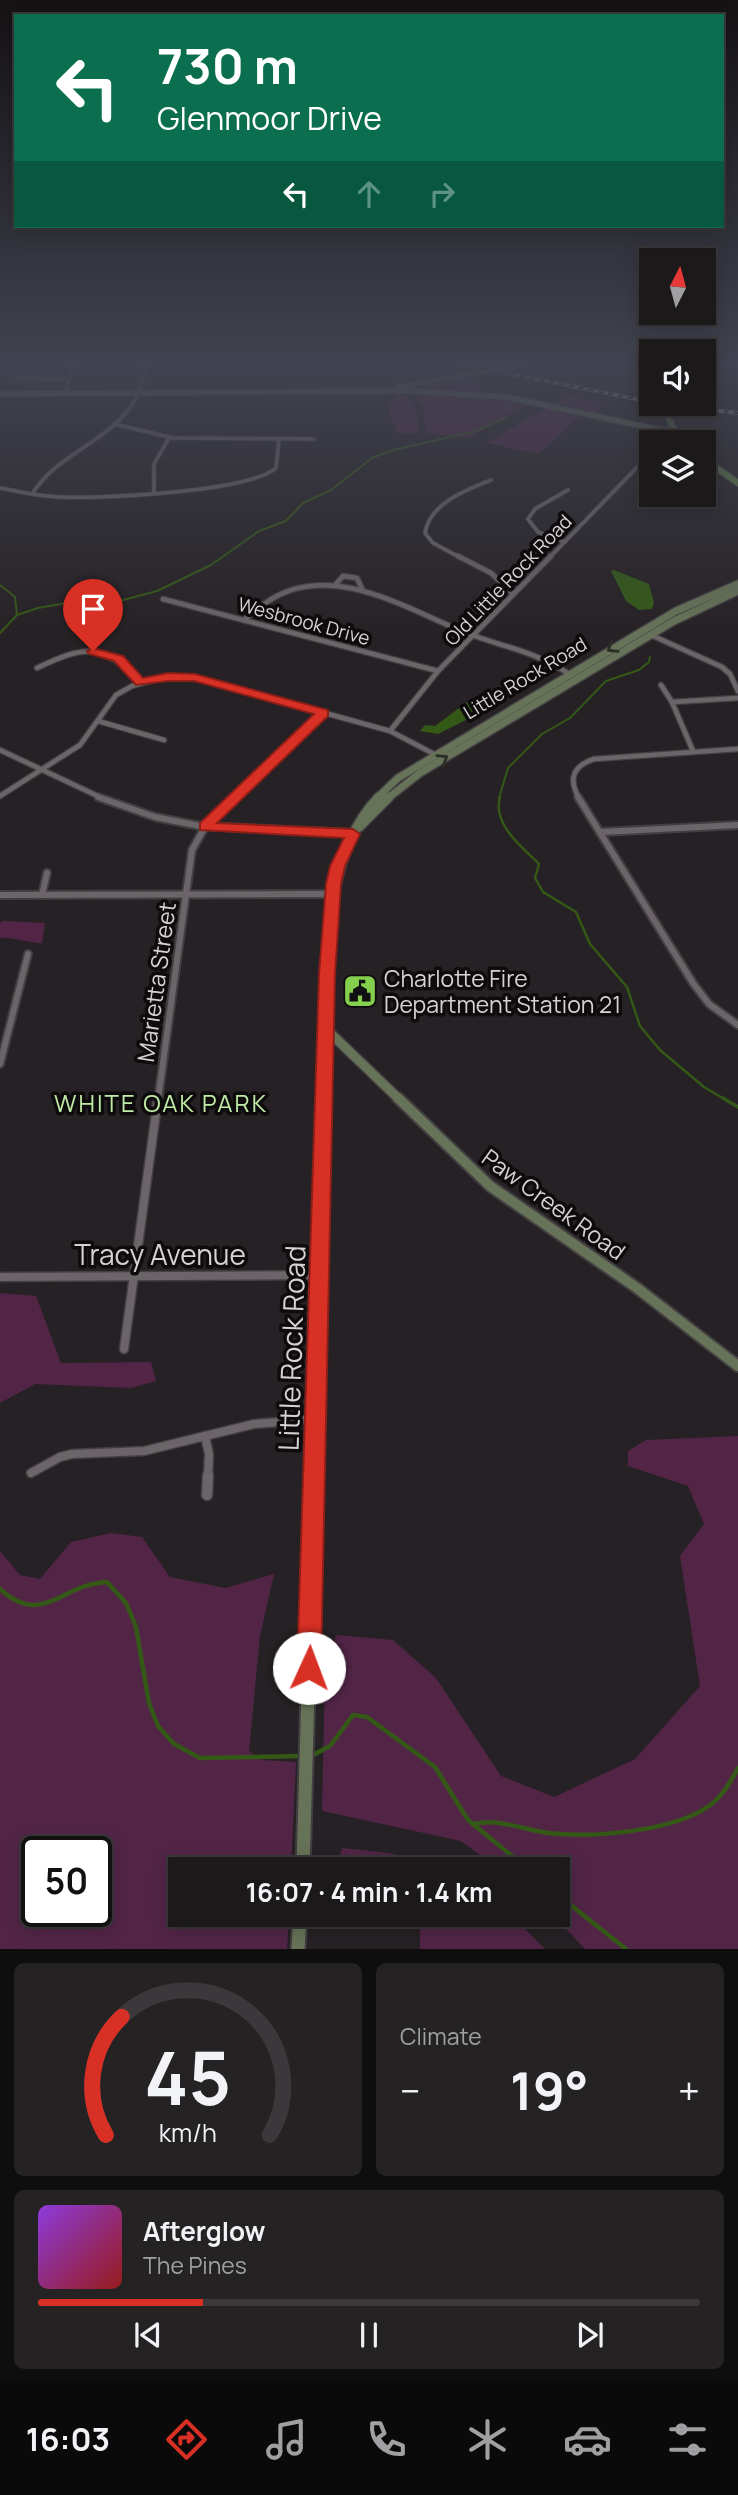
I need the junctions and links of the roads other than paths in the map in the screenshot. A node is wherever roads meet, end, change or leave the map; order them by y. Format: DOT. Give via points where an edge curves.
graph roads {
  1 [pos="72,455"];
  2 [pos="160,455"];
  3 [pos="277,455"];
  4 [pos="639,465"];
  5 [pos="716,468"];
  6 [pos="491,480"];
  7 [pos="738,483"];
  8 [pos="0,488"];
  9 [pos="568,490"];
  10 [pos="154,493"];
  11 [pos="32,494"];
  12 [pos="565,542"];
  13 [pos="738,583"];
  14 [pos="335,584"];
  15 [pos="363,591"];
  16 [pos="738,591"];
  17 [pos="513,594"];
  18 [pos="163,599"];
  19 [pos="244,620"];
  20 [pos="473,635"];
  21 [pos="651,635"];
  22 [pos="37,668"];
  23 [pos="438,671"];
  24 [pos="569,674"];
  25 [pos="141,682"];
  26 [pos="661,685"];
  27 [pos="738,691"];
  28 [pos="738,698"];
  29 [pos="672,702"];
  30 [pos="323,713"];
  31 [pos="98,721"];
  32 [pos="390,731"];
  33 [pos="164,740"];
  34 [pos="738,749"];
  35 [pos="0,750"];
  36 [pos="693,751"];
  37 [pos="434,754"];
  38 [pos="44,771"];
  39 [pos="0,796"];
  40 [pos="738,825"];
  41 [pos="205,827"];
  42 [pos="601,832"];
  43 [pos="353,834"];
  44 [pos="47,873"];
  45 [pos="186,894"];
  46 [pos="332,894"];
  47 [pos="0,895"];
  48 [pos="42,895"];
  49 [pos="28,954"];
  50 [pos="738,1025"];
  51 [pos="327,1030"];
  52 [pos="0,1064"];
  53 [pos="320,1275"];
  54 [pos="0,1277"];
  55 [pos="132,1277"];
  56 [pos="124,1349"];
  57 [pos="738,1366"];
  58 [pos="316,1419"];
  59 [pos="205,1437"];
  60 [pos="31,1474"];
  61 [pos="207,1495"];
  62 [pos="303,1857"];
  63 [pos="299,1927"];
  64 [pos="298,1949"];
  1 -- 11 [label="street" via="51,470"];
  2 -- 10 [label="street" via="153,467"];
  3 -- 10 [label="street" via="276,466 250,481"];
  4 -- 12 [label="street, Old Little Rock Road"];
  5 -- 7 [label="main road"];
  6 -- 17 [label="street" via="443,505 428,518 425,531 433,543 487,570"];
  8 -- 11 [label="street"];
  9 -- 12 [label="street" via="536,508 528,519 537,532"];
  10 -- 11 [label="street"];
  12 -- 17 [label="street, Old Little Rock Road"];
  13 -- 24 [label="main road, Little Rock Road, one-way" via="676,611"];
  14 -- 15 [label="street"];
  14 -- 15 [label="street" via="349,576 357,578"];
  14 -- 19 [label="street" via="281,593"];
  15 -- 20 [label="street"];
  16 -- 21 [label="main road, Little Rock Road"];
  17 -- 20 [label="street, Old Little Rock Road"];
  18 -- 19 [label="street, Wesbrook Drive"];
  19 -- 23 [label="street, Wesbrook Drive"];
  20 -- 23 [label="street, Old Little Rock Road"];
  20 -- 24 [label="street" via="536,654"];
  21 -- 27 [label="street" via="722,667"];
  43 -- 21 [label="main road, Little Rock Road, one-way" via="414,777"];
  22 -- 25 [label="street" via="69,654 100,652 118,659"];
  23 -- 32 [label="street, Old Little Rock Road"];
  24 -- 37 [label="main road, Little Rock Road"];
  25 -- 30 [label="street" via="195,678"];
  25 -- 31 [label="street" via="111,699"];
  26 -- 29 [label="street"];
  28 -- 29 [label="street"];
  29 -- 36 [label="street"];
  30 -- 32 [label="street"];
  30 -- 41 [label="street, Marietta Street"];
  31 -- 33 [label="street"];
  31 -- 38 [label="street" via="80,746"];
  32 -- 37 [label="street"];
  34 -- 36 [label="street"];
  35 -- 38 [label="street"];
  36 -- 42 [label="street" via="601,757 577,767 572,785"];
  37 -- 43 [label="main road, Little Rock Road" via="378,796"];
  38 -- 39 [label="street"];
  38 -- 41 [label="street" via="138,813"];
  40 -- 42 [label="street"];
  41 -- 43 [label="street"];
  41 -- 45 [label="street, Marietta Street" via="191,850"];
  42 -- 50 [label="street" via="693,983 709,1004"];
  43 -- 46 [label="main road, Little Rock Road" via="337,866"];
  44 -- 48 [label="street"];
  45 -- 46 [label="street"];
  45 -- 48 [label="street"];
  45 -- 55 [label="street, Marietta Street"];
  46 -- 51 [label="main road, Little Rock Road"];
  47 -- 48 [label="street"];
  49 -- 52 [label="street"];
  51 -- 53 [label="main road, Little Rock Road"];
  51 -- 57 [label="main road, Paw Creek Road" via="490,1186 637,1288"];
  53 -- 55 [label="street, Tracy Avenue"];
  53 -- 58 [label="main road, Little Rock Road"];
  54 -- 55 [label="street, Tracy Avenue"];
  55 -- 56 [label="street, Marietta Street"];
  58 -- 59 [label="street" via="254,1424"];
  58 -- 62 [label="main road, Little Rock Road"];
  59 -- 60 [label="street" via="144,1451 72,1454"];
  59 -- 61 [label="street"];
  63 -- 64 [label="main road"];
}
